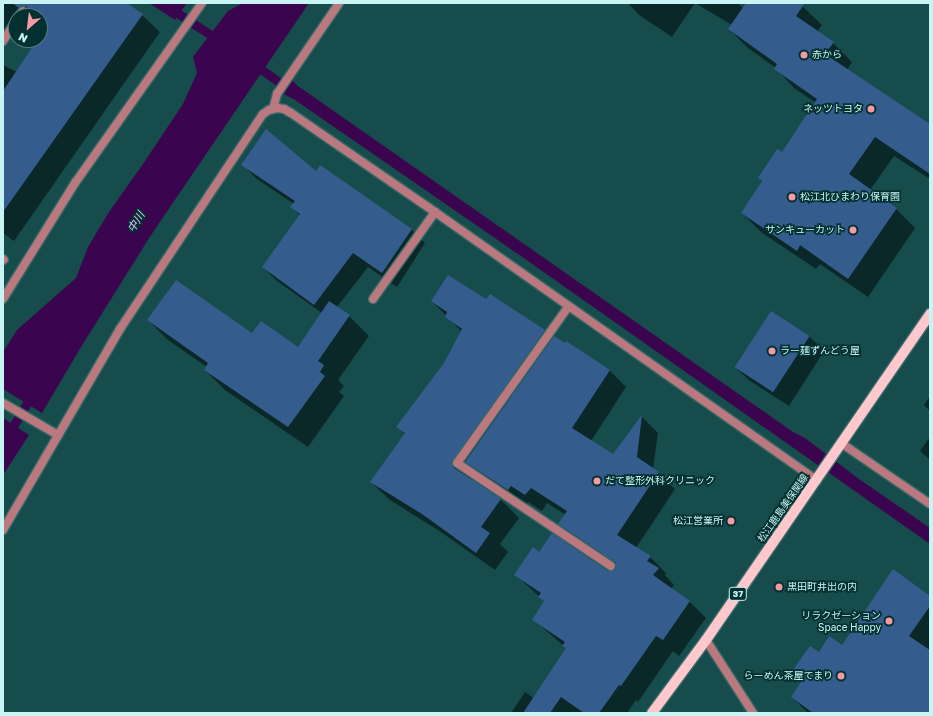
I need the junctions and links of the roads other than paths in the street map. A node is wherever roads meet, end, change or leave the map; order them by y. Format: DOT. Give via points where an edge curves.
graph roads {
  1 [pos="202,3"];
  2 [pos="339,3"];
  3 [pos="273,109"];
  4 [pos="435,212"];
  5 [pos="373,299"];
  6 [pos="3,300"];
  7 [pos="568,306"];
  8 [pos="930,314"];
  9 [pos="3,403"];
  10 [pos="58,435"];
  11 [pos="840,445"];
  12 [pos="819,477"];
  13 [pos="930,504"];
  14 [pos="3,530"];
  15 [pos="611,566"];
  16 [pos="706,640"];
  17 [pos="652,713"];
  18 [pos="753,713"];
  1 -- 6 [label="street" via="75,183"];
  2 -- 3 [label="street" via="277,94"];
  3 -- 4 [label="street" via="284,109"];
  3 -- 10 [label="street" via="263,114 128,317"];
  4 -- 5 [label="street"];
  4 -- 7 [label="street"];
  7 -- 12 [label="street"];
  7 -- 15 [label="street" via="457,463"];
  8 -- 11 [label="main road, 松江鹿島美保関線 / 37"];
  9 -- 10 [label="street"];
  10 -- 14 [label="street"];
  11 -- 12 [label="main road, 松江鹿島美保関線 / 37"];
  11 -- 13 [label="street"];
  12 -- 16 [label="main road, 松江鹿島美保関線 / 37"];
  16 -- 17 [label="main road, 松江鹿島美保関線 / 37"];
  16 -- 18 [label="street"];
}
